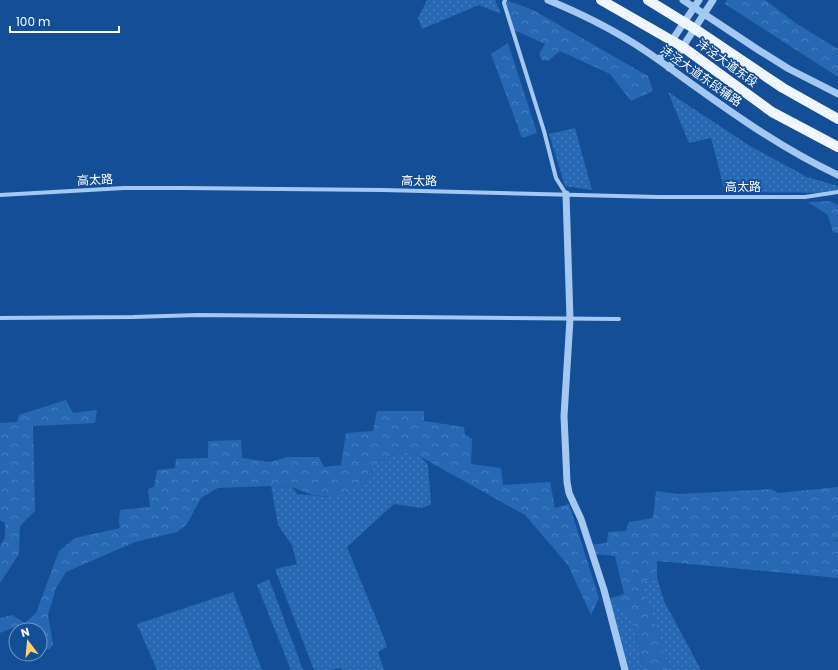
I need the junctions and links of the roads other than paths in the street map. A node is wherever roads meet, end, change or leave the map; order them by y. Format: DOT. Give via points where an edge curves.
graph roads {
  1 [pos="505,0"];
  2 [pos="548,0"];
  3 [pos="601,0"];
  4 [pos="648,0"];
  5 [pos="683,0"];
  6 [pos="699,0"];
  7 [pos="713,0"];
  8 [pos="694,7"];
  9 [pos="704,14"];
  10 [pos="684,22"];
  11 [pos="695,29"];
  12 [pos="672,40"];
  13 [pos="683,47"];
  14 [pos="659,60"];
  15 [pos="669,68"];
  16 [pos="838,94"];
  17 [pos="838,119"];
  18 [pos="838,147"];
  19 [pos="838,175"];
  20 [pos="838,192"];
  21 [pos="566,194"];
  22 [pos="0,195"];
  23 [pos="0,318"];
  24 [pos="570,319"];
  25 [pos="619,319"];
  26 [pos="625,670"];
  1 -- 21 [label="street" via="556,178"];
  2 -- 14 [label="street, 沣泾大道东段辅路" via="604,26"];
  3 -- 12 [label="main road, 沣泾大道东段"];
  4 -- 10 [label="main road, 沣泾大道东段"];
  5 -- 8 [label="street"];
  6 -- 8 [label="street"];
  7 -- 9 [label="street"];
  8 -- 9 [label="street"];
  8 -- 10 [label="street"];
  9 -- 11 [label="street"];
  9 -- 16 [label="street" via="760,52"];
  10 -- 11 [label="main road, 沣泾大道东段"];
  10 -- 12 [label="street"];
  11 -- 13 [label="street"];
  11 -- 17 [label="main road, 沣泾大道东段" via="783,88"];
  12 -- 13 [label="main road, 沣泾大道东段"];
  12 -- 14 [label="street"];
  13 -- 15 [label="street"];
  13 -- 18 [label="main road, 沣泾大道东段" via="772,112"];
  14 -- 15 [label="street, 沣泾大道东段辅路"];
  15 -- 19 [label="street, 沣泾大道东段辅路" via="768,136"];
  20 -- 21 [label="street, 高太路" via="805,197"];
  21 -- 22 [label="street, 高太路" via="124,188"];
  21 -- 24 [label="street"];
  23 -- 24 [label="street" via="198,315"];
  24 -- 25 [label="street"];
  24 -- 26 [label="street" via="564,416 567,482 604,590"];
}
